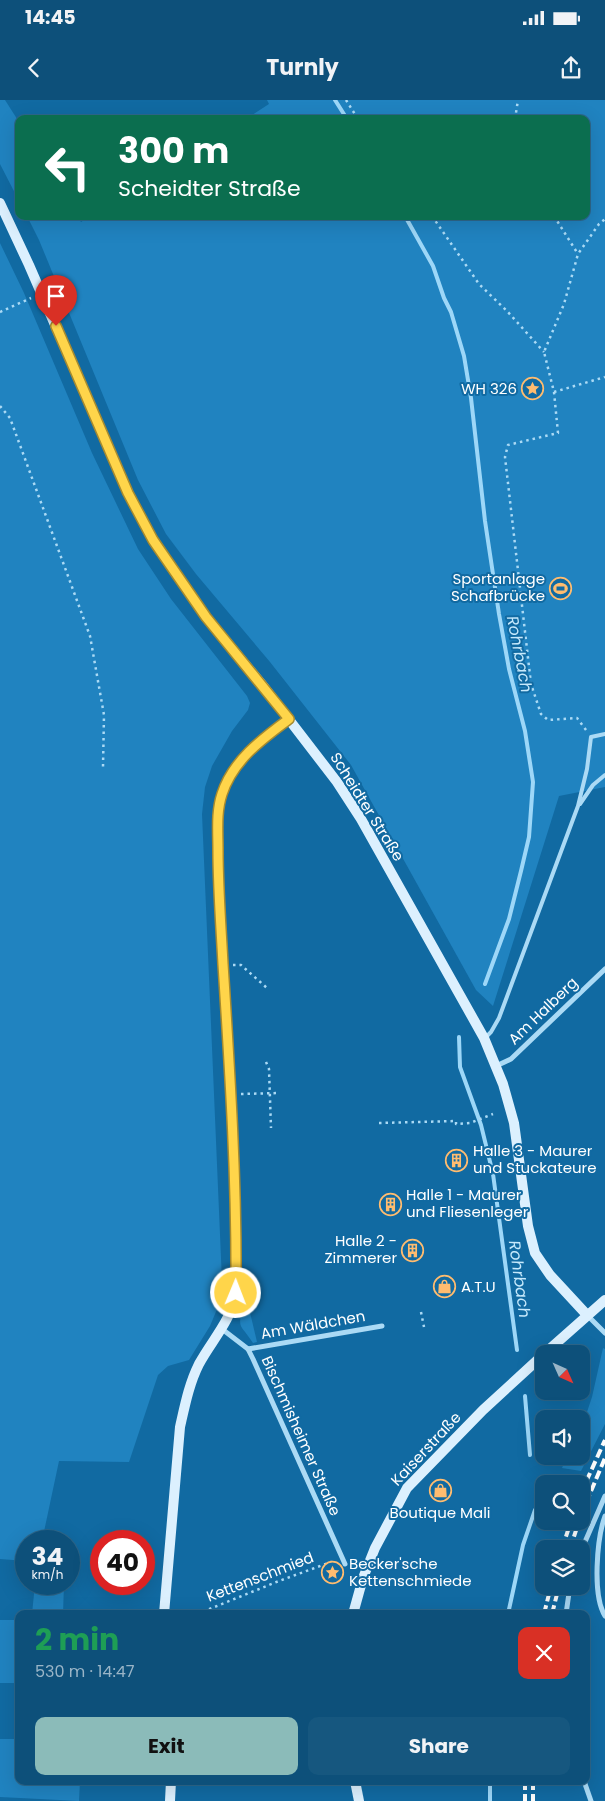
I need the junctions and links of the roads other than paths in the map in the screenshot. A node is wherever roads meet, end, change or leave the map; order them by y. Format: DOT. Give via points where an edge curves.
graph roads {
  1 [pos="0,203"];
  2 [pos="289,719"];
  3 [pos="605,734"];
  4 [pos="605,775"];
  5 [pos="578,806"];
  6 [pos="605,969"];
  7 [pos="484,1038"];
  8 [pos="496,1066"];
  9 [pos="605,1300"];
  10 [pos="587,1315"];
  11 [pos="382,1326"];
  12 [pos="222,1329"];
  13 [pos="605,1333"];
  14 [pos="554,1345"];
  15 [pos="248,1349"];
  16 [pos="535,1362"];
  17 [pos="605,1496"];
  18 [pos="605,1516"];
  19 [pos="586,1540"];
  20 [pos="345,1564"];
  21 [pos="569,1595"];
  22 [pos="164,1610"];
  23 [pos="355,1610"];
  24 [pos="567,1610"];
  25 [pos="605,1616"];
  26 [pos="171,1785"];
  27 [pos="356,1785"];
  28 [pos="585,1785"];
  29 [pos="170,1801"];
  30 [pos="359,1801"];
  31 [pos="591,1801"];
  1 -- 2 [label="main road, Scheidter Straße" via="128,493 153,540 206,617"];
  2 -- 7 [label="main road, Scheidter Straße" via="361,819"];
  2 -- 12 [label="main road" via="249,751 237,765 222,794 218,815 218,887 234,1162 235,1295 231,1313"];
  3 -- 5 [label="lane" via="591,737"];
  4 -- 5 [label="lane"];
  5 -- 7 [label="lane" via="499,1018"];
  6 -- 8 [label="street, Am Halberg" via="511,1059"];
  7 -- 8 [label="main road, Scheidter Straße"];
  8 -- 10 [label="main road, Scheidter Straße" via="514,1123 528,1226 535,1253 550,1275"];
  9 -- 10 [label="main road, Kaiserstraße"];
  10 -- 13 [label="street"];
  10 -- 14 [label="main road, Kaiserstraße"];
  11 -- 15 [label="street, Am Wäldchen"];
  12 -- 15 [label="street, Bischmisheimer Straße"];
  12 -- 22 [label="main road" via="195,1373 180,1426"];
  15 -- 20 [label="street, Bischmisheimer Straße"];
  16 -- 23 [label="main road, Kaiserstraße" via="483,1410 408,1488 375,1548"];
  17 -- 19 [label="street"];
  18 -- 25 [label="street" via="597,1552 599,1596"];
  21 -- 24 [label="street"];
  26 -- 29 [label="main road"];
  27 -- 30 [label="main road"];
  28 -- 31 [label="street"];
}
